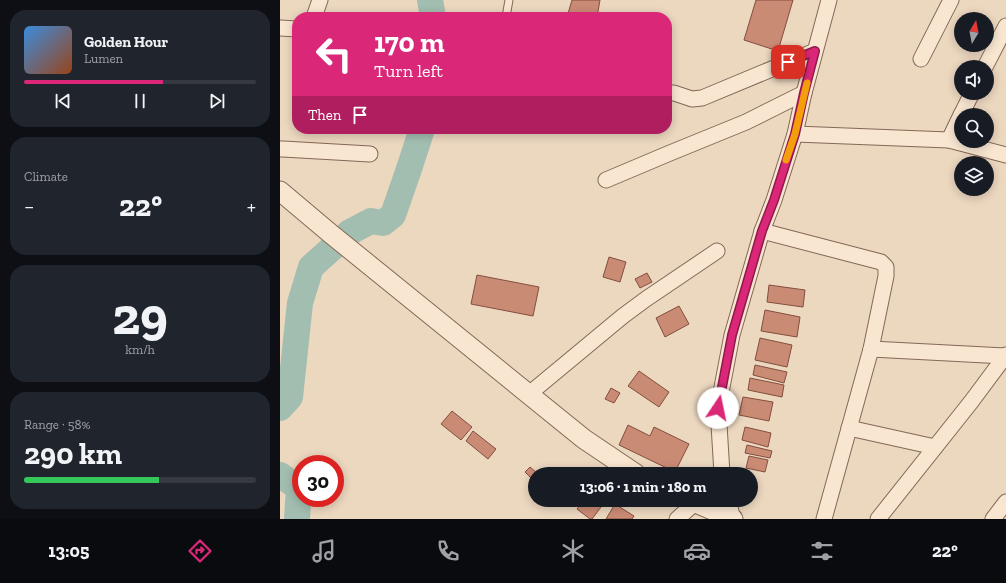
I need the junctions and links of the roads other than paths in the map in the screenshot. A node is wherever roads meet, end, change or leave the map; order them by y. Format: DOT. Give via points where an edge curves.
graph roads {
  1 [pos="320,0"];
  2 [pos="509,0"];
  3 [pos="829,0"];
  4 [pos="951,0"];
  5 [pos="316,12"];
  6 [pos="507,12"];
  7 [pos="1006,26"];
  8 [pos="280,28"];
  9 [pos="292,29"];
  10 [pos="815,51"];
  11 [pos="921,59"];
  12 [pos="989,60"];
  13 [pos="672,93"];
  14 [pos="804,93"];
  15 [pos="954,130"];
  16 [pos="795,134"];
  17 [pos="949,140"];
  18 [pos="280,150"];
  19 [pos="370,154"];
  20 [pos="1006,155"];
  21 [pos="606,180"];
  22 [pos="280,191"];
  23 [pos="762,231"];
  24 [pos="717,251"];
  25 [pos="871,349"];
  26 [pos="1006,356"];
  27 [pos="529,394"];
  28 [pos="849,428"];
  29 [pos="935,447"];
  30 [pos="626,467"];
  31 [pos="722,467"];
  32 [pos="1006,502"];
  33 [pos="688,507"];
  34 [pos="704,507"];
  35 [pos="730,507"];
  36 [pos="677,519"];
  37 [pos="733,519"];
  38 [pos="824,519"];
  39 [pos="878,519"];
  40 [pos="993,519"];
  1 -- 5 [label="street"];
  2 -- 6 [label="lane"];
  3 -- 10 [label="street"];
  4 -- 11 [label="street"];
  7 -- 12 [label="street"];
  8 -- 9 [label="street"];
  10 -- 13 [label="street" via="702,98 692,99"];
  10 -- 14 [label="street"];
  14 -- 16 [label="street"];
  14 -- 21 [label="street" via="746,122"];
  15 -- 17 [label="street"];
  16 -- 17 [label="street"];
  16 -- 23 [label="street"];
  17 -- 20 [label="street"];
  18 -- 19 [label="street"];
  22 -- 27 [label="street"];
  23 -- 25 [label="street" via="881,262 886,267"];
  23 -- 31 [label="street" via="732,335 718,408"];
  24 -- 27 [label="street" via="623,316"];
  25 -- 26 [label="street"];
  25 -- 28 [label="street"];
  26 -- 29 [label="street"];
  27 -- 30 [label="street" via="584,438"];
  28 -- 29 [label="street"];
  28 -- 38 [label="street"];
  29 -- 39 [label="street"];
  32 -- 40 [label="street"];
  33 -- 36 [label="street"];
  34 -- 37 [label="street"];
  35 -- 37 [label="street"];
}
